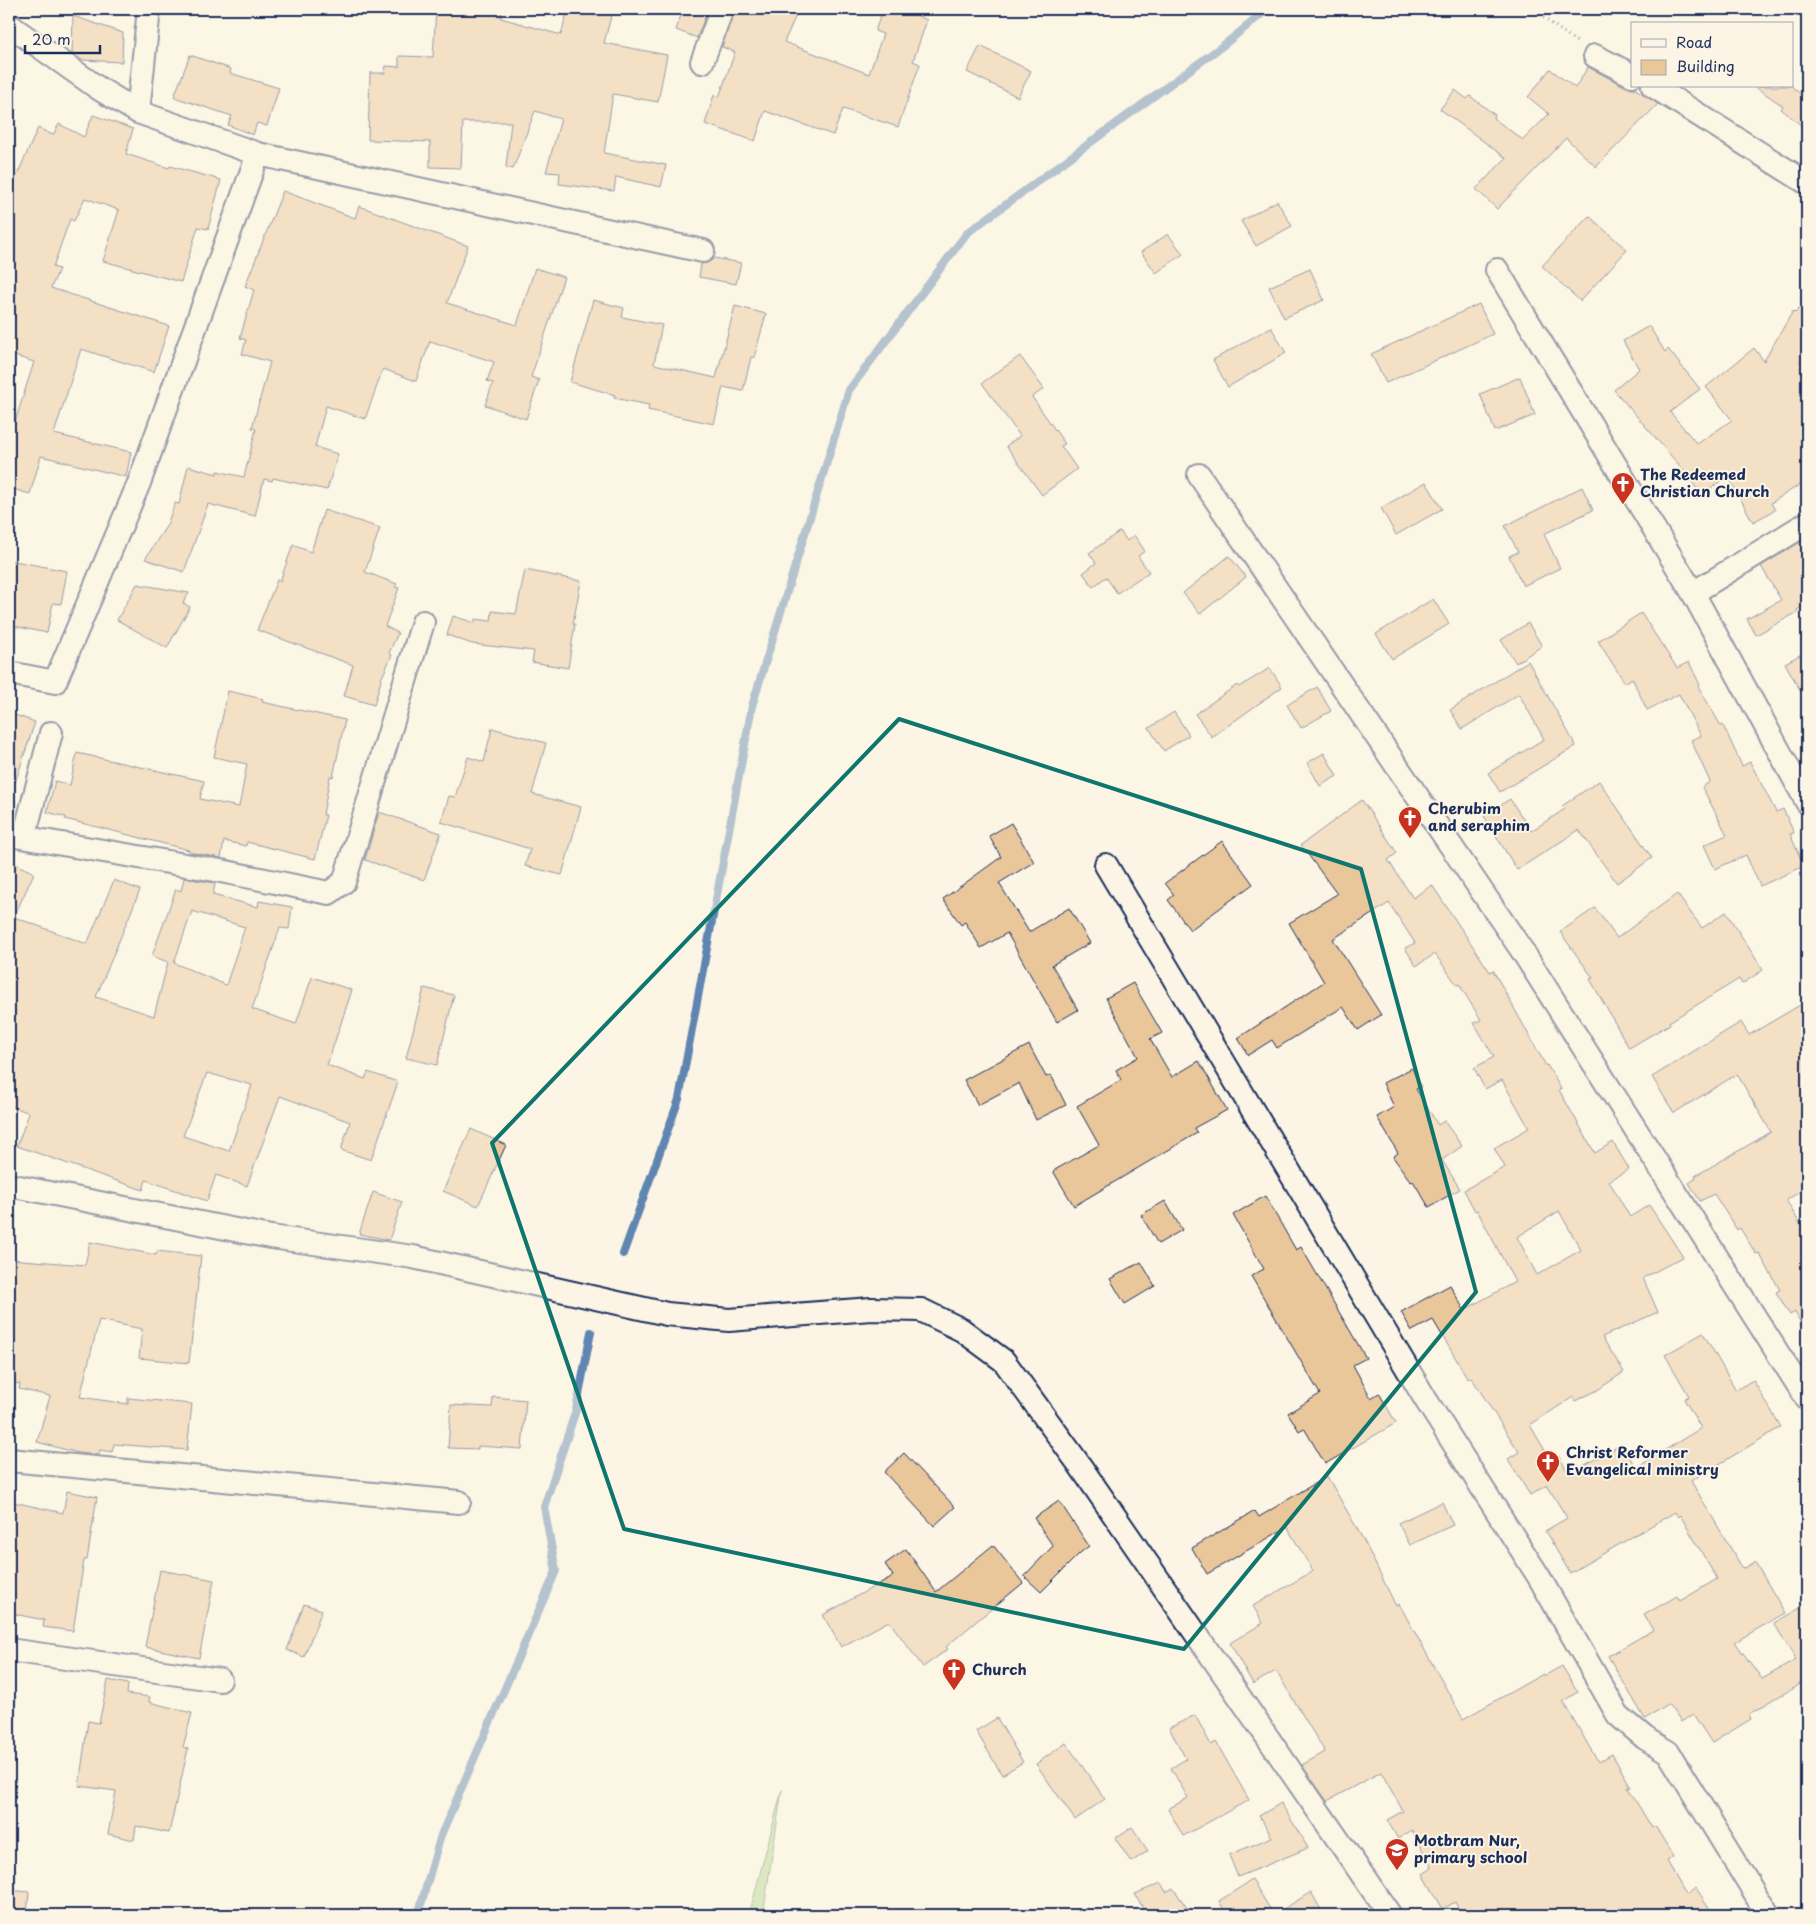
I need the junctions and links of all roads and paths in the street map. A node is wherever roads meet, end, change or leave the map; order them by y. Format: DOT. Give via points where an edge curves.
graph roads {
  1 [pos="149,9"];
  2 [pos="722,9"];
  3 [pos="1531,9"];
  4 [pos="9,25"];
  5 [pos="1595,56"];
  6 [pos="702,62"];
  7 [pos="1631,74"];
  8 [pos="1656,88"];
  9 [pos="138,112"];
  10 [pos="258,154"];
  11 [pos="1807,182"];
  12 [pos="703,252"];
  13 [pos="1497,270"];
  14 [pos="1200,474"];
  15 [pos="1807,523"];
  16 [pos="1693,593"];
  17 [pos="423,622"];
  18 [pos="9,673"];
  19 [pos="51,733"];
  20 [pos="1807,802"];
  21 [pos="16,836"];
  22 [pos="1106,866"];
  23 [pos="9,1185"];
  24 [pos="1807,1399"];
  25 [pos="9,1460"];
  26 [pos="459,1502"];
  27 [pos="9,1650"];
  28 [pos="220,1680"];
  29 [pos="1390,1915"];
  30 [pos="1768,1915"];
  1 -- 9 [label="street"];
  2 -- 6 [label="street"];
  3 -- 5 [label="path"];
  4 -- 9 [label="street"];
  5 -- 7 [label="street"];
  8 -- 11 [label="street"];
  9 -- 10 [label="street"];
  10 -- 12 [label="street"];
  10 -- 18 [label="street" via="139,483 55,682"];
  13 -- 16 [label="street"];
  14 -- 24 [label="street" via="1521,949"];
  15 -- 16 [label="street"];
  16 -- 20 [label="street"];
  17 -- 21 [label="street" via="344,882 329,893"];
  19 -- 21 [label="street"];
  22 -- 30 [label="street" via="1426,1400 1538,1577 1618,1715 1668,1752"];
  23 -- 29 [label="street" via="271,1237 413,1256 667,1314 729,1320 871,1309 921,1310 962,1330 1004,1360"];
  25 -- 26 [label="street"];
  27 -- 28 [label="street"];
}
